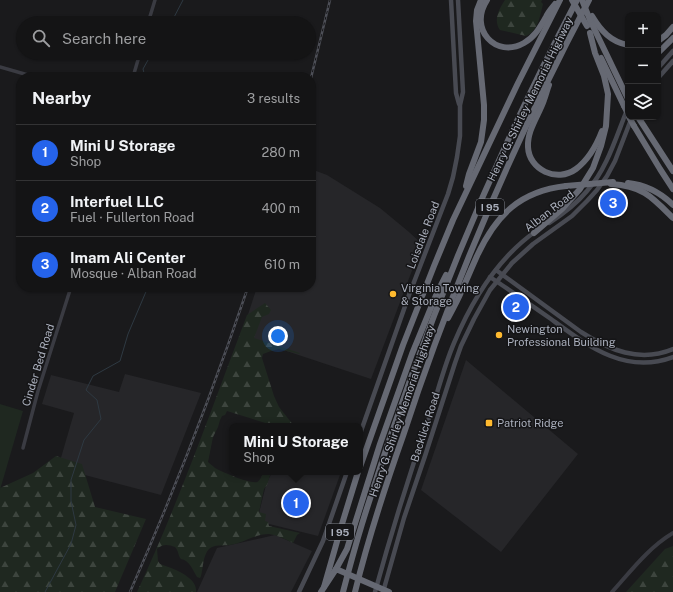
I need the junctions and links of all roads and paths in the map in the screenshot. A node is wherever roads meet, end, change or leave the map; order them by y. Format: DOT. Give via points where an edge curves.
graph roads {
  1 [pos="155,0"];
  2 [pos="451,0"];
  3 [pos="458,0"];
  4 [pos="481,0"];
  5 [pos="486,0"];
  6 [pos="560,0"];
  7 [pos="572,0"];
  8 [pos="577,0"];
  9 [pos="582,0"];
  10 [pos="589,0"];
  11 [pos="592,0"];
  12 [pos="583,12"];
  13 [pos="150,16"];
  14 [pos="590,21"];
  15 [pos="673,27"];
  16 [pos="590,33"];
  17 [pos="661,38"];
  18 [pos="673,38"];
  19 [pos="625,45"];
  20 [pos="661,51"];
  21 [pos="673,51"];
  22 [pos="138,60"];
  23 [pos="673,61"];
  24 [pos="661,65"];
  25 [pos="0,67"];
  26 [pos="18,72"];
  27 [pos="134,72"];
  28 [pos="552,72"];
  29 [pos="661,75"];
  30 [pos="625,93"];
  31 [pos="460,105"];
  32 [pos="625,105"];
  33 [pos="625,110"];
  34 [pos="606,118"];
  35 [pos="630,120"];
  36 [pos="632,120"];
  37 [pos="640,120"];
  38 [pos="643,120"];
  39 [pos="654,142"];
  40 [pos="673,172"];
  41 [pos="612,183"];
  42 [pos="673,189"];
  43 [pos="462,203"];
  44 [pos="673,205"];
  45 [pos="673,218"];
  46 [pos="534,233"];
  47 [pos="465,237"];
  48 [pos="496,270"];
  49 [pos="502,274"];
  50 [pos="490,277"];
  51 [pos="496,281"];
  52 [pos="68,292"];
  53 [pos="434,344"];
  54 [pos="673,349"];
  55 [pos="673,357"];
  56 [pos="363,426"];
  57 [pos="23,448"];
  58 [pos="363,458"];
  59 [pos="346,475"];
  60 [pos="357,475"];
  61 [pos="673,534"];
  62 [pos="336,569"];
  63 [pos="299,592"];
  64 [pos="322,592"];
  65 [pos="343,592"];
  66 [pos="355,592"];
  67 [pos="375,592"];
  68 [pos="383,592"];
  69 [pos="389,592"];
  70 [pos="612,592"];
  1 -- 13 [label="street"];
  2 -- 31 [label="main road, Loisdale Road" via="456,94"];
  3 -- 31 [label="main road, Loisdale Road" via="463,92"];
  4 -- 43 [label="highway" via="476,21 484,105 483,131"];
  5 -- 6 [label="highway" via="480,16 483,30 489,40 509,47 523,44 532,37"];
  6 -- 43 [label="highway, Henry G. Shirley Memorial Highway / I 95" via="508,103"];
  7 -- 14 [label="highway, bridge"];
  8 -- 47 [label="highway" via="521,111"];
  9 -- 14 [label="highway, bridge"];
  10 -- 12 [label="highway, Henry G. Shirley Memorial Highway / I 95"];
  11 -- 12 [label="highway"];
  12 -- 28 [label="highway, Henry G. Shirley Memorial Highway / I 95"];
  14 -- 16 [label="highway"];
  14 -- 19 [label="highway" via="608,36"];
  14 -- 30 [label="highway"];
  15 -- 17 [label="highway"];
  16 -- 32 [label="highway"];
  16 -- 34 [label="highway" via="606,86"];
  18 -- 20 [label="highway"];
  21 -- 24 [label="main road"];
  22 -- 27 [label="street"];
  23 -- 29 [label="main road"];
  25 -- 26 [label="street"];
  28 -- 34 [label="highway" via="545,99 533,124 528,143 532,160 538,167 546,173 556,175 578,168 595,145"];
  28 -- 53 [label="highway, Henry G. Shirley Memorial Highway / I 95" via="488,210"];
  31 -- 56 [label="main road, Loisdale Road" via="459,146 451,186"];
  33 -- 46 [label="main road, Alban Road" via="601,170 588,190 560,216"];
  34 -- 46 [label="highway" via="597,157 584,184 567,204"];
  35 -- 49 [label="main road, Alban Road" via="615,161 588,201 522,253"];
  36 -- 42 [label="highway, bridge"];
  37 -- 39 [label="highway"];
  38 -- 39 [label="highway"];
  39 -- 40 [label="highway"];
  41 -- 44 [label="highway" via="630,183 647,187"];
  41 -- 45 [label="highway" via="644,192"];
  41 -- 53 [label="highway, bridge" via="546,189 516,203 499,219 480,250"];
  43 -- 58 [label="highway, Henry G. Shirley Memorial Highway / I 95" via="416,310"];
  46 -- 48 [label="main road, Alban Road"];
  47 -- 62 [label="highway" via="412,354 347,549"];
  47 -- 65 [label="highway" via="390,438"];
  48 -- 49 [label="main road"];
  48 -- 50 [label="main road, Alban Road"];
  49 -- 51 [label="main road, Backlick Road"];
  49 -- 54 [label="main road" via="581,332 608,347 639,355"];
  50 -- 51 [label="main road"];
  50 -- 67 [label="main road, Backlick Road" via="473,303 454,342 409,476"];
  51 -- 55 [label="main road" via="579,340 606,354 641,363"];
  51 -- 68 [label="main road, Backlick Road" via="463,341 455,363 404,518"];
  52 -- 57 [label="street, Cinder Bed Road"];
  53 -- 66 [label="highway, Henry G. Shirley Memorial Highway / I 95" via="390,474"];
  59 -- 63 [label="main road" via="323,541"];
  60 -- 64 [label="highway, Henry G. Shirley Memorial Highway / I 95"];
  61 -- 70 [label="street" via="650,550"];
  62 -- 64 [label="highway, bridge"];
  62 -- 69 [label="highway, bridge"];
}
